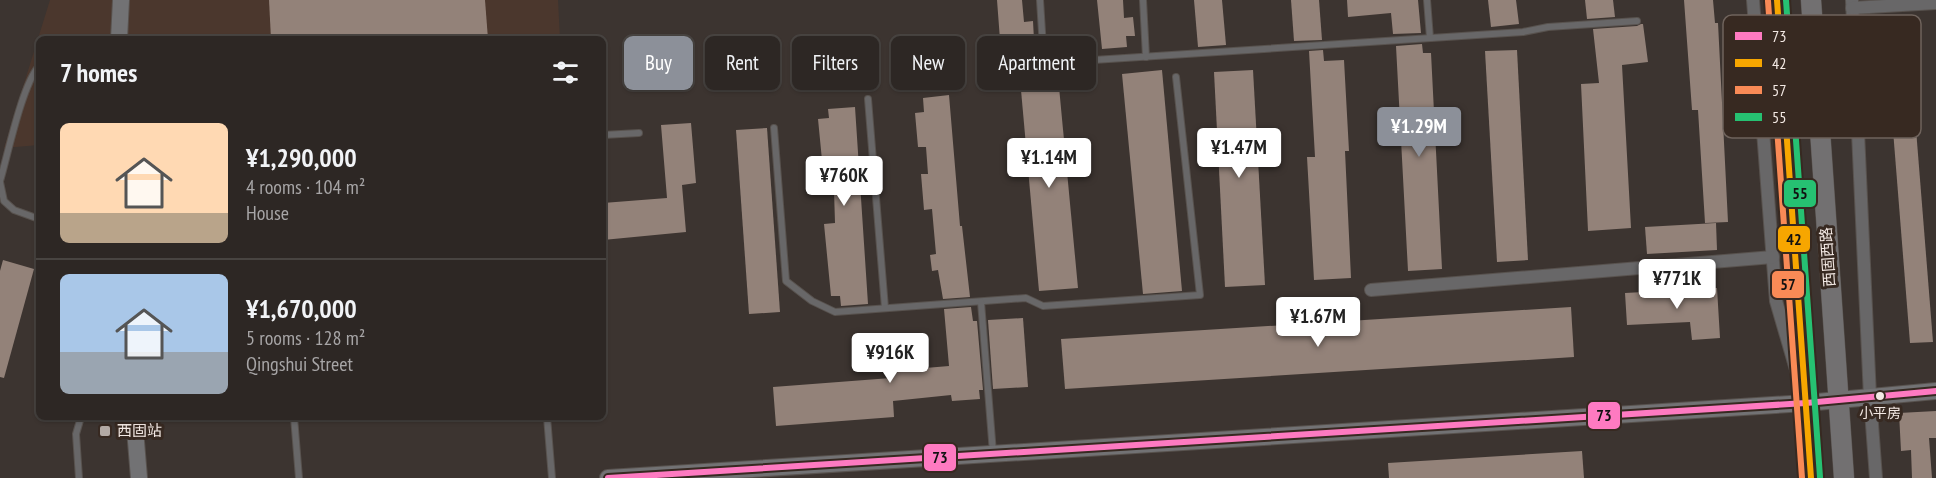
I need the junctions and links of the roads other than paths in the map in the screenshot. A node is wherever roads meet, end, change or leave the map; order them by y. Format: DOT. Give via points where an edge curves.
graph roads {
  1 [pos="121,0"];
  2 [pos="1040,0"];
  3 [pos="1143,0"];
  4 [pos="1427,0"];
  5 [pos="1754,0"];
  6 [pos="1777,0"];
  7 [pos="1811,0"];
  8 [pos="1936,3"];
  9 [pos="1852,4"];
  10 [pos="1755,15"];
  11 [pos="1778,15"];
  12 [pos="1812,15"];
  13 [pos="1637,21"];
  14 [pos="119,36"];
  15 [pos="1042,36"];
  16 [pos="1430,38"];
  17 [pos="1146,57"];
  18 [pos="1096,60"];
  19 [pos="36,70"];
  20 [pos="1176,77"];
  21 [pos="868,99"];
  22 [pos="774,128"];
  23 [pos="639,133"];
  24 [pos="606,135"];
  25 [pos="1764,138"];
  26 [pos="1787,138"];
  27 [pos="1820,138"];
  28 [pos="1858,138"];
  29 [pos="0,181"];
  30 [pos="36,218"];
  31 [pos="1773,257"];
  32 [pos="1371,290"];
  33 [pos="981,302"];
  34 [pos="885,308"];
  35 [pos="1936,391"];
  36 [pos="1870,396"];
  37 [pos="1838,400"];
  38 [pos="1806,403"];
  39 [pos="80,420"];
  40 [pos="134,420"];
  41 [pos="294,420"];
  42 [pos="547,420"];
  43 [pos="993,453"];
  44 [pos="637,477"];
  45 [pos="79,478"];
  46 [pos="139,478"];
  47 [pos="299,478"];
  48 [pos="552,478"];
  49 [pos="608,478"];
  50 [pos="1811,478"];
  51 [pos="1844,478"];
  52 [pos="1876,478"];
  1 -- 14 [label="street"];
  2 -- 15 [label="lane"];
  3 -- 17 [label="lane"];
  4 -- 16 [label="lane"];
  5 -- 10 [label="street"];
  6 -- 11 [label="main road"];
  7 -- 12 [label="main road, 西固西路"];
  8 -- 9 [label="street"];
  13 -- 16 [label="lane"];
  16 -- 17 [label="lane"];
  17 -- 18 [label="lane"];
  19 -- 29 [label="lane" via="23,100"];
  20 -- 33 [label="lane" via="1200,295 1043,306 1026,298"];
  21 -- 34 [label="lane"];
  22 -- 34 [label="lane" via="786,281 812,301 835,312"];
  23 -- 24 [label="lane"];
  25 -- 31 [label="street"];
  26 -- 38 [label="main road"];
  27 -- 37 [label="main road, 西固西路"];
  28 -- 36 [label="street"];
  29 -- 30 [label="lane" via="4,201 14,210"];
  31 -- 32 [label="street"];
  31 -- 38 [label="street" via="1776,301"];
  33 -- 34 [label="lane"];
  33 -- 43 [label="lane"];
  35 -- 36 [label="street"];
  36 -- 37 [label="street"];
  36 -- 52 [label="street"];
  37 -- 38 [label="street"];
  37 -- 51 [label="main road, 西固西路"];
  38 -- 43 [label="street"];
  38 -- 50 [label="main road"];
  39 -- 45 [label="lane" via="76,434"];
  40 -- 46 [label="street"];
  41 -- 47 [label="lane"];
  42 -- 48 [label="lane"];
  43 -- 44 [label="street"];
  44 -- 49 [label="street"];
}
